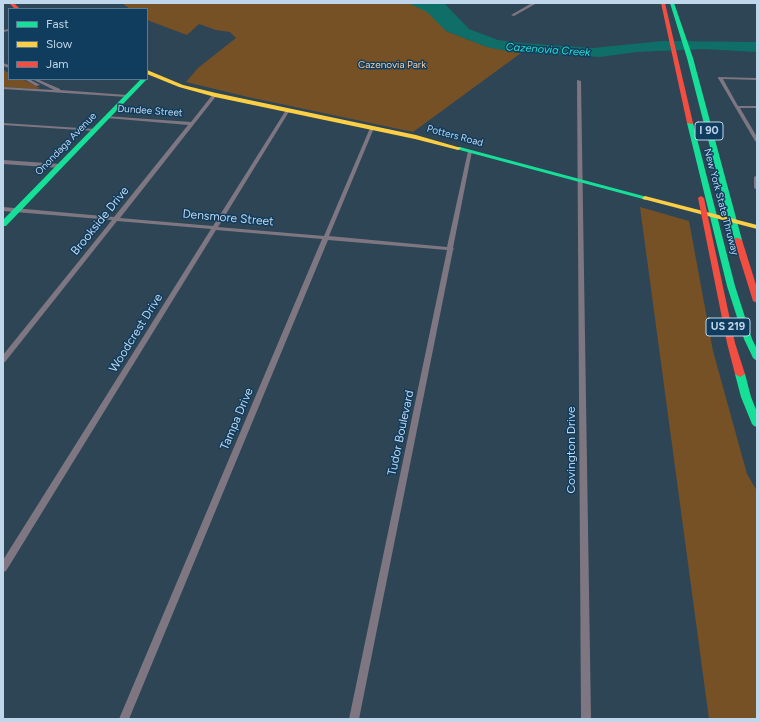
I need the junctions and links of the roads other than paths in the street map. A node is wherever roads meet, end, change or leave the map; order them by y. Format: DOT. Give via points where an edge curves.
graph roads {
  1 [pos="535,3"];
  2 [pos="663,3"];
  3 [pos="672,3"];
  4 [pos="513,15"];
  5 [pos="148,75"];
  6 [pos="757,79"];
  7 [pos="28,80"];
  8 [pos="36,80"];
  9 [pos="142,80"];
  10 [pos="579,81"];
  11 [pos="3,88"];
  12 [pos="52,92"];
  13 [pos="62,92"];
  14 [pos="215,94"];
  15 [pos="128,96"];
  16 [pos="737,107"];
  17 [pos="757,108"];
  18 [pos="288,110"];
  19 [pos="107,117"];
  20 [pos="3,124"];
  21 [pos="192,124"];
  22 [pos="372,128"];
  23 [pos="95,130"];
  24 [pos="757,140"];
  25 [pos="695,145"];
  26 [pos="470,151"];
  27 [pos="3,162"];
  28 [pos="60,166"];
  29 [pos="757,179"];
  30 [pos="579,180"];
  31 [pos="757,188"];
  32 [pos="706,198"];
  33 [pos="3,209"];
  34 [pos="16,210"];
  35 [pos="116,219"];
  36 [pos="3,224"];
  37 [pos="757,227"];
  38 [pos="215,228"];
  39 [pos="326,238"];
  40 [pos="451,248"];
  41 [pos="757,301"];
  42 [pos="757,358"];
  43 [pos="3,360"];
  44 [pos="757,424"];
  45 [pos="3,568"];
  46 [pos="124,719"];
  47 [pos="354,719"];
  48 [pos="586,719"];
  1 -- 4 [label="street"];
  2 -- 25 [label="main road, New York State Thruway / I 90"];
  3 -- 41 [label="main road, New York State Thruway / I 90" via="690,58 737,237"];
  5 -- 14 [label="main road, Potters Road"];
  6 -- 16 [label="street" via="720,78"];
  7 -- 12 [label="street"];
  8 -- 13 [label="street"];
  9 -- 15 [label="main road, Onondaga Avenue"];
  10 -- 30 [label="street, Covington Drive"];
  11 -- 12 [label="street"];
  12 -- 13 [label="street"];
  13 -- 15 [label="street"];
  14 -- 18 [label="main road, Potters Road"];
  14 -- 21 [label="street, Brookside Drive"];
  15 -- 19 [label="main road, Onondaga Avenue"];
  16 -- 17 [label="street"];
  16 -- 24 [label="street"];
  18 -- 22 [label="main road, Potters Road"];
  18 -- 38 [label="street, Woodcrest Drive"];
  19 -- 21 [label="street, Dundee Street"];
  19 -- 23 [label="main road, Onondaga Avenue"];
  20 -- 23 [label="street"];
  21 -- 35 [label="street, Brookside Drive"];
  22 -- 26 [label="main road, Potters Road"];
  22 -- 39 [label="street, Tampa Drive"];
  23 -- 28 [label="main road, Onondaga Avenue"];
  25 -- 32 [label="main road, US 219" via="692,156"];
  26 -- 30 [label="main road, Potters Road"];
  26 -- 40 [label="street, Tudor Boulevard"];
  27 -- 28 [label="street"];
  28 -- 34 [label="main road, Onondaga Avenue"];
  29 -- 31 [label="street"];
  30 -- 37 [label="main road, Potters Road"];
  30 -- 48 [label="street, Covington Drive"];
  32 -- 42 [label="main road, New York State Thruway" via="718,232 731,286 748,339"];
  32 -- 44 [label="main road, US 219" via="707,228 731,343 746,397"];
  33 -- 34 [label="street, Densmore Street"];
  34 -- 35 [label="street, Densmore Street"];
  34 -- 36 [label="main road, Onondaga Avenue"];
  35 -- 38 [label="street, Densmore Street"];
  35 -- 43 [label="street, Brookside Drive"];
  38 -- 39 [label="street, Densmore Street"];
  38 -- 45 [label="street, Woodcrest Drive"];
  39 -- 40 [label="street, Densmore Street"];
  39 -- 46 [label="street, Tampa Drive"];
  40 -- 47 [label="street, Tudor Boulevard"];
}
